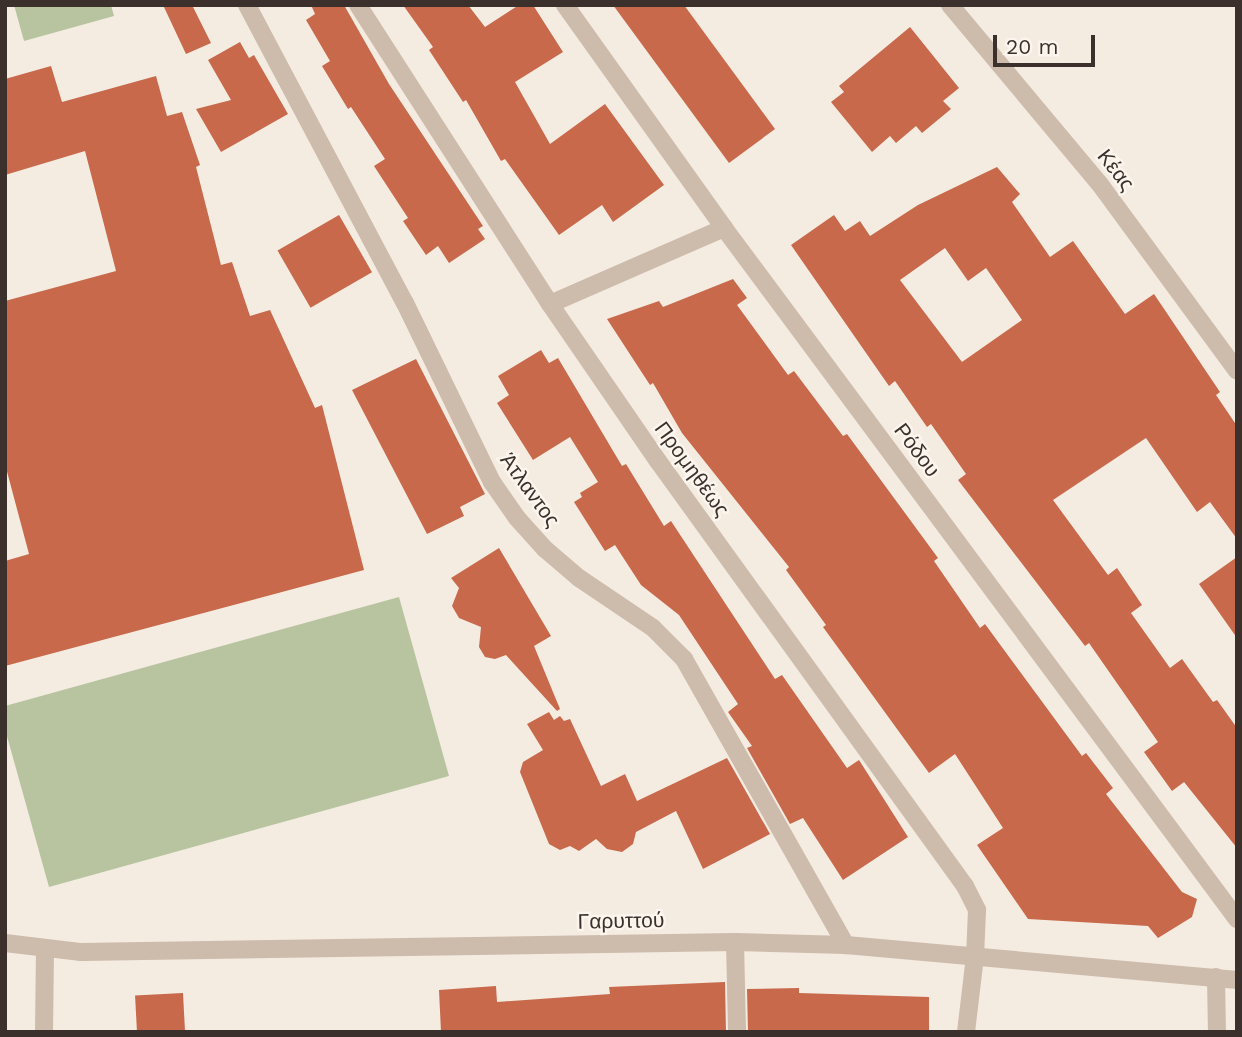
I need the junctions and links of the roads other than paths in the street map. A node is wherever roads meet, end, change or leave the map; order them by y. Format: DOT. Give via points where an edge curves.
graph roads {
  1 [pos="247,5"];
  2 [pos="358,5"];
  3 [pos="565,5"];
  4 [pos="950,5"];
  5 [pos="724,228"];
  6 [pos="550,304"];
  7 [pos="1237,370"];
  8 [pos="1237,919"];
  9 [pos="736,942"];
  10 [pos="5,943"];
  11 [pos="846,945"];
  12 [pos="45,948"];
  13 [pos="975,957"];
  14 [pos="1216,977"];
  15 [pos="1237,980"];
  16 [pos="44,1032"];
  17 [pos="737,1032"];
  18 [pos="966,1032"];
  19 [pos="1217,1032"];
  1 -- 11 [label="street, Άτλαντος" via="405,303 492,482 545,549 653,628 684,659"];
  2 -- 6 [label="street, Προμηθέως"];
  3 -- 5 [label="street, Ρόδου"];
  4 -- 7 [label="street, Κέας" via="1099,183"];
  5 -- 6 [label="street"];
  5 -- 8 [label="street, Ρόδου"];
  6 -- 13 [label="street, Προμηθέως" via="965,886 977,910"];
  9 -- 11 [label="street, Γαρυττού"];
  9 -- 12 [label="street, Γαρυττού" via="81,952"];
  9 -- 17 [label="street"];
  10 -- 12 [label="street, Γαρυττού"];
  11 -- 13 [label="street, Γαρυττού"];
  12 -- 16 [label="street"];
  13 -- 14 [label="street, Γαρυττού"];
  13 -- 18 [label="street, Προμηθέως"];
  14 -- 15 [label="street, Γαρυττού"];
  14 -- 19 [label="street"];
}
